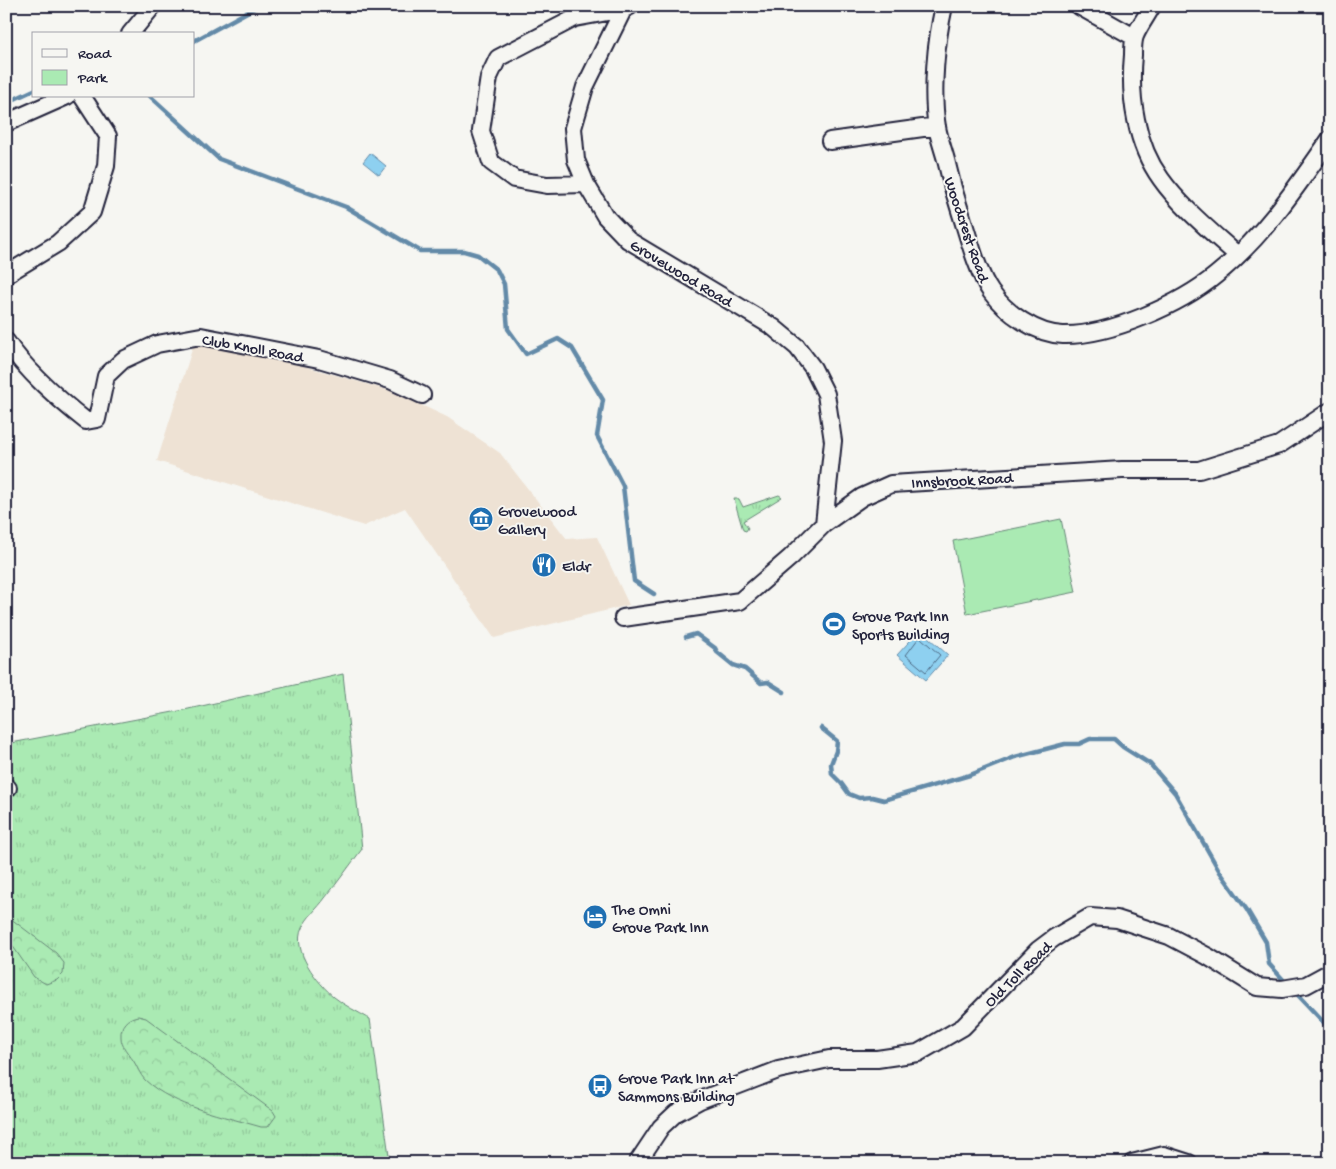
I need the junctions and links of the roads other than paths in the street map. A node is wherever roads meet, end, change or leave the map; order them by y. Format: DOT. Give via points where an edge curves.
graph roads {
  1 [pos="153,6"];
  2 [pos="944,6"];
  3 [pos="1079,6"];
  4 [pos="1152,6"];
  5 [pos="626,7"];
  6 [pos="132,32"];
  7 [pos="1134,37"];
  8 [pos="62,98"];
  9 [pos="83,98"];
  10 [pos="6,122"];
  11 [pos="937,126"];
  12 [pos="1330,139"];
  13 [pos="830,141"];
  14 [pos="586,184"];
  15 [pos="1237,255"];
  16 [pos="6,276"];
  17 [pos="6,341"];
  18 [pos="422,395"];
  19 [pos="1330,410"];
  20 [pos="824,524"];
  21 [pos="623,618"];
  22 [pos="1330,972"];
  23 [pos="636,1163"];
  24 [pos="1132,1163"];
  25 [pos="1189,1163"];
  1 -- 6 [label="street"];
  2 -- 11 [label="street, Woodcrest Road" via="935,75"];
  3 -- 7 [label="street"];
  4 -- 7 [label="street"];
  5 -- 14 [label="street, Grovewood Road" via="585,87 573,128 576,160"];
  5 -- 14 [label="street" via="575,18 498,58 489,77 481,131 491,162 514,179 547,185"];
  7 -- 15 [label="street" via="1132,93 1147,154 1162,180"];
  8 -- 10 [label="street"];
  9 -- 16 [label="street" via="108,136 106,166 92,212 58,243"];
  11 -- 13 [label="street"];
  11 -- 15 [label="street, Woodcrest Road" via="958,206 989,290 1016,318 1040,329 1062,335 1092,332 1124,323 1191,292"];
  12 -- 15 [label="street, Woodcrest Road" via="1291,197 1264,230"];
  14 -- 20 [label="street, Grovewood Road" via="604,216 628,240 773,327 797,346 813,368 826,394 833,441"];
  17 -- 18 [label="street, Club Knoll Road" via="18,359 86,421 97,419 106,376 123,360 157,344 201,336 319,359 390,380"];
  19 -- 20 [label="street, Innsbrook Road" via="1279,445 1199,470 1122,470 891,484 862,497"];
  20 -- 21 [label="street, Innsbrook Road" via="792,557 740,601"];
  22 -- 23 [label="street, Old Toll Road" via="1306,985 1282,989 1257,987 1169,936 1117,919 1090,917 1038,950 962,1027 918,1053 876,1059 829,1059 778,1070 700,1100 676,1113"];
  24 -- 25 [label="street" via="1164,1154"];
}
